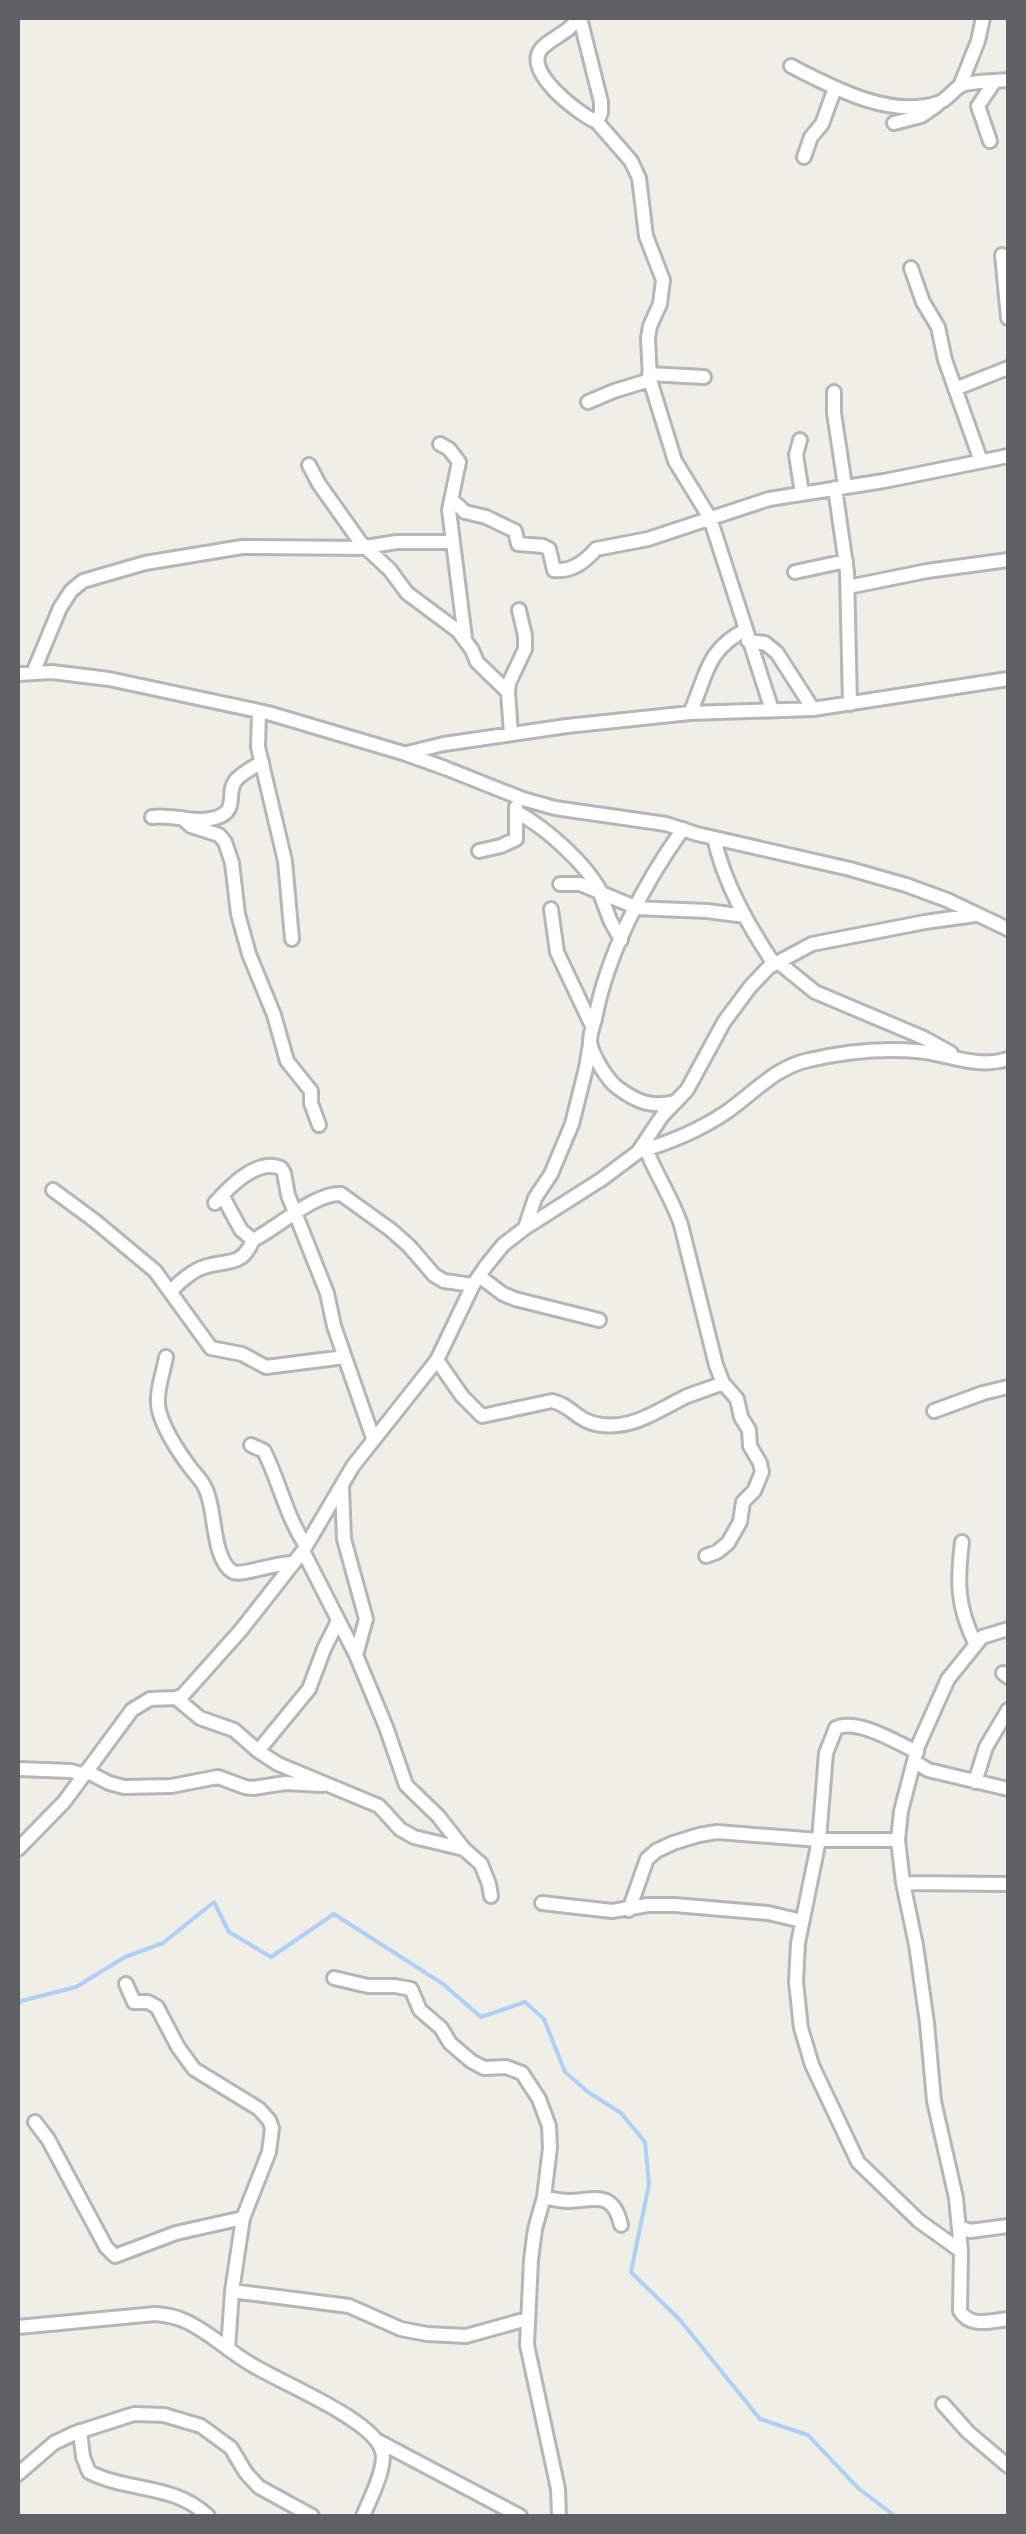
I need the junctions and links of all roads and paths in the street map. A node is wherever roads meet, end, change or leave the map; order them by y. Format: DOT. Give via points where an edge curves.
graph roads {
  1 [pos="579,18"];
  2 [pos="984,18"];
  3 [pos="791,66"];
  4 [pos="1002,81"];
  5 [pos="960,86"];
  6 [pos="835,88"];
  7 [pos="940,103"];
  8 [pos="597,122"];
  9 [pos="894,123"];
  10 [pos="990,141"];
  11 [pos="804,157"];
  12 [pos="1002,255"];
  13 [pos="911,268"];
  14 [pos="1008,318"];
  15 [pos="1008,368"];
  16 [pos="649,377"];
  17 [pos="704,377"];
  18 [pos="955,389"];
  19 [pos="834,392"];
  20 [pos="588,402"];
  21 [pos="800,440"];
  22 [pos="440,444"];
  23 [pos="1008,456"];
  24 [pos="981,461"];
  25 [pos="309,466"];
  26 [pos="840,487"];
  27 [pos="802,493"];
  28 [pos="451,500"];
  29 [pos="710,518"];
  30 [pos="452,542"];
  31 [pos="365,548"];
  32 [pos="1008,560"];
  33 [pos="846,562"];
  34 [pos="795,572"];
  35 [pos="848,586"];
  36 [pos="520,610"];
  37 [pos="746,635"];
  38 [pos="466,640"];
  39 [pos="33,673"];
  40 [pos="18,674"];
  41 [pos="1008,679"];
  42 [pos="508,692"];
  43 [pos="850,704"];
  44 [pos="813,709"];
  45 [pos="772,710"];
  46 [pos="260,711"];
  47 [pos="690,713"];
  48 [pos="510,734"];
  49 [pos="403,754"];
  50 [pos="262,762"];
  51 [pos="516,804"];
  52 [pos="152,817"];
  53 [pos="182,818"];
  54 [pos="682,829"];
  55 [pos="714,838"];
  56 [pos="479,852"];
  57 [pos="560,884"];
  58 [pos="601,894"];
  59 [pos="551,908"];
  60 [pos="635,908"];
  61 [pos="975,915"];
  62 [pos="745,916"];
  63 [pos="1008,929"];
  64 [pos="292,939"];
  65 [pos="621,940"];
  66 [pos="776,963"];
  67 [pos="592,1035"];
  68 [pos="1008,1059"];
  69 [pos="966,1062"];
  70 [pos="677,1102"];
  71 [pos="319,1126"];
  72 [pos="642,1151"];
  73 [pos="53,1190"];
  74 [pos="295,1213"];
  75 [pos="525,1228"];
  76 [pos="254,1240"];
  77 [pos="476,1281"];
  78 [pos="170,1292"];
  79 [pos="598,1320"];
  80 [pos="166,1357"];
  81 [pos="345,1357"];
  82 [pos="437,1360"];
  83 [pos="723,1383"];
  84 [pos="1008,1387"];
  85 [pos="934,1411"];
  86 [pos="373,1438"];
  87 [pos="251,1445"];
  88 [pos="342,1484"];
  89 [pos="962,1542"];
  90 [pos="301,1553"];
  91 [pos="706,1556"];
  92 [pos="338,1621"];
  93 [pos="1008,1629"];
  94 [pos="975,1643"];
  95 [pos="356,1655"];
  96 [pos="176,1698"];
  97 [pos="1008,1710"];
  98 [pos="258,1751"];
  99 [pos="915,1756"];
  100 [pos="18,1769"];
  101 [pos="85,1773"];
  102 [pos="975,1782"];
  103 [pos="331,1785"];
  104 [pos="1008,1790"];
  105 [pos="819,1840"];
  106 [pos="898,1840"];
  107 [pos="464,1848"];
  108 [pos="18,1850"];
  109 [pos="902,1883"];
  110 [pos="1008,1884"];
  111 [pos="491,1896"];
  112 [pos="542,1903"];
  113 [pos="629,1910"];
  114 [pos="802,1921"];
  115 [pos="334,1978"];
  116 [pos="126,1984"];
  117 [pos="35,2122"];
  118 [pos="544,2197"];
  119 [pos="243,2218"];
  120 [pos="620,2225"];
  121 [pos="1008,2226"];
  122 [pos="959,2227"];
  123 [pos="961,2251"];
  124 [pos="232,2291"];
  125 [pos="527,2319"];
  126 [pos="1008,2320"];
  127 [pos="18,2327"];
  128 [pos="228,2349"];
  129 [pos="943,2404"];
  130 [pos="80,2430"];
  131 [pos="376,2440"];
  132 [pos="1008,2466"];
  133 [pos="18,2474"];
  134 [pos="208,2516"];
  135 [pos="312,2516"];
  136 [pos="363,2516"];
  137 [pos="520,2516"];
  138 [pos="560,2516"];
  1 -- 8 [label="street" via="601,102"];
  1 -- 8 [label="street" via="544,46 537,63 570,105"];
  2 -- 5 [label="street"];
  3 -- 6 [label="street"];
  4 -- 5 [label="street"];
  4 -- 10 [label="street" via="978,106"];
  5 -- 7 [label="street"];
  6 -- 7 [label="street" via="883,104"];
  6 -- 11 [label="street"];
  7 -- 9 [label="street"];
  8 -- 16 [label="street" via="639,178 646,236 663,280 648,338"];
  12 -- 14 [label="street"];
  13 -- 18 [label="street" via="938,326"];
  15 -- 18 [label="street"];
  16 -- 17 [label="street"];
  16 -- 20 [label="street"];
  16 -- 29 [label="street" via="675,461"];
  18 -- 24 [label="street"];
  19 -- 26 [label="street"];
  21 -- 27 [label="street"];
  22 -- 28 [label="street" via="459,462"];
  23 -- 24 [label="street"];
  24 -- 26 [label="street"];
  25 -- 31 [label="street"];
  26 -- 27 [label="street"];
  26 -- 33 [label="street"];
  27 -- 29 [label="street"];
  28 -- 29 [label="street" via="515,531 518,544 543,546 559,572 587,561 596,549"];
  28 -- 30 [label="street"];
  29 -- 37 [label="street"];
  30 -- 31 [label="street"];
  30 -- 38 [label="street"];
  31 -- 38 [label="street"];
  31 -- 39 [label="street" via="242,547 83,581 60,608"];
  32 -- 35 [label="street"];
  33 -- 34 [label="street"];
  33 -- 35 [label="street"];
  35 -- 43 [label="street"];
  36 -- 42 [label="street" via="525,649"];
  37 -- 44 [label="street" via="776,653"];
  37 -- 45 [label="street"];
  37 -- 47 [label="street" via="711,658"];
  38 -- 42 [label="street" via="477,662"];
  39 -- 40 [label="street"];
  39 -- 46 [label="street" via="109,679"];
  41 -- 43 [label="street"];
  42 -- 48 [label="street"];
  43 -- 44 [label="street"];
  44 -- 45 [label="street"];
  45 -- 47 [label="street"];
  46 -- 49 [label="street"];
  46 -- 50 [label="street"];
  47 -- 48 [label="street"];
  48 -- 49 [label="street"];
  49 -- 51 [label="street"];
  50 -- 53 [label="street" via="236,780 225,814"];
  50 -- 64 [label="street" via="286,861"];
  51 -- 54 [label="street"];
  51 -- 56 [label="street" via="516,839"];
  51 -- 58 [label="street" via="578,862"];
  52 -- 53 [label="street"];
  53 -- 71 [label="street" via="219,835 229,852 249,954 288,1061 311,1091"];
  54 -- 55 [label="street"];
  54 -- 60 [label="street"];
  55 -- 61 [label="street" via="906,885"];
  55 -- 62 [label="street"];
  57 -- 58 [label="street"];
  58 -- 60 [label="street"];
  58 -- 65 [label="street"];
  59 -- 67 [label="street" via="556,952"];
  60 -- 62 [label="street"];
  60 -- 65 [label="street"];
  61 -- 63 [label="street"];
  61 -- 66 [label="street" via="812,944"];
  62 -- 66 [label="street"];
  65 -- 67 [label="street"];
  66 -- 69 [label="street" via="815,992"];
  66 -- 70 [label="street" via="724,1022"];
  67 -- 70 [label="street" via="604,1072 622,1090 645,1104"];
  67 -- 75 [label="street" via="567,1138"];
  68 -- 69 [label="street"];
  69 -- 72 [label="street" via="899,1050 793,1064 700,1129"];
  70 -- 72 [label="street"];
  72 -- 75 [label="street"];
  72 -- 83 [label="street" via="681,1225"];
  73 -- 78 [label="street" via="144,1261"];
  74 -- 76 [label="street"];
  74 -- 76 [label="street" via="275,1164 235,1182 218,1199"];
  74 -- 77 [label="street" via="341,1194 391,1230 434,1275"];
  74 -- 81 [label="street"];
  75 -- 77 [label="street"];
  76 -- 78 [label="street" via="235,1262 202,1267"];
  77 -- 79 [label="street"];
  77 -- 82 [label="street"];
  78 -- 81 [label="street" via="210,1348 266,1366"];
  80 -- 90 [label="street" via="160,1413 204,1483 226,1564 239,1574"];
  81 -- 86 [label="street"];
  82 -- 83 [label="street" via="482,1416 552,1402 586,1421 624,1425"];
  82 -- 86 [label="street"];
  83 -- 91 [label="street" via="737,1399 762,1472 728,1543"];
  84 -- 85 [label="street"];
  86 -- 88 [label="street"];
  87 -- 90 [label="street" via="264,1451"];
  88 -- 90 [label="street"];
  88 -- 95 [label="street" via="344,1539 366,1618"];
  89 -- 94 [label="street" via="959,1595"];
  90 -- 92 [label="street"];
  90 -- 96 [label="street"];
  92 -- 95 [label="street"];
  92 -- 98 [label="street" via="309,1690"];
  93 -- 94 [label="street"];
  94 -- 99 [label="street" via="948,1679"];
  95 -- 107 [label="street" via="406,1785"];
  96 -- 98 [label="street"];
  96 -- 101 [label="street" via="138,1706"];
  97 -- 102 [label="street"];
  98 -- 103 [label="street"];
  99 -- 102 [label="street" via="928,1770"];
  99 -- 105 [label="street" via="861,1727 836,1728 826,1753"];
  99 -- 106 [label="street"];
  100 -- 101 [label="street"];
  101 -- 103 [label="street" via="124,1787 218,1777 253,1788"];
  101 -- 108 [label="street"];
  102 -- 104 [label="street"];
  103 -- 107 [label="street" via="379,1806 414,1837"];
  105 -- 106 [label="street"];
  105 -- 113 [label="street" via="717,1832 673,1843 647,1859"];
  105 -- 114 [label="street"];
  106 -- 109 [label="street"];
  107 -- 111 [label="street" via="481,1864"];
  109 -- 110 [label="street"];
  109 -- 122 [label="street"];
  112 -- 113 [label="street"];
  113 -- 114 [label="street" via="675,1905"];
  114 -- 123 [label="street" via="796,1970 800,2028 844,2134 872,2178"];
  115 -- 118 [label="street" via="411,1989 420,2010 471,2061 522,2073 550,2135"];
  116 -- 119 [label="street" via="134,2002 156,2006 194,2068 270,2120 269,2152"];
  117 -- 119 [label="street" via="115,2256"];
  118 -- 120 [label="street" via="596,2197 612,2205"];
  118 -- 125 [label="street"];
  119 -- 124 [label="street"];
  121 -- 122 [label="street"];
  122 -- 123 [label="street"];
  123 -- 126 [label="street" via="964,2318"];
  124 -- 125 [label="street" via="349,2306 401,2330 427,2334 466,2336"];
  124 -- 128 [label="street"];
  125 -- 138 [label="street"];
  127 -- 128 [label="street" via="167,2314"];
  128 -- 131 [label="street" via="324,2401"];
  129 -- 132 [label="street"];
  130 -- 133 [label="street"];
  130 -- 134 [label="street" via="89,2472 167,2492"];
  130 -- 135 [label="street" via="134,2414 183,2419 232,2448 259,2488"];
  131 -- 136 [label="street" via="382,2466"];
  131 -- 137 [label="street"];
}
